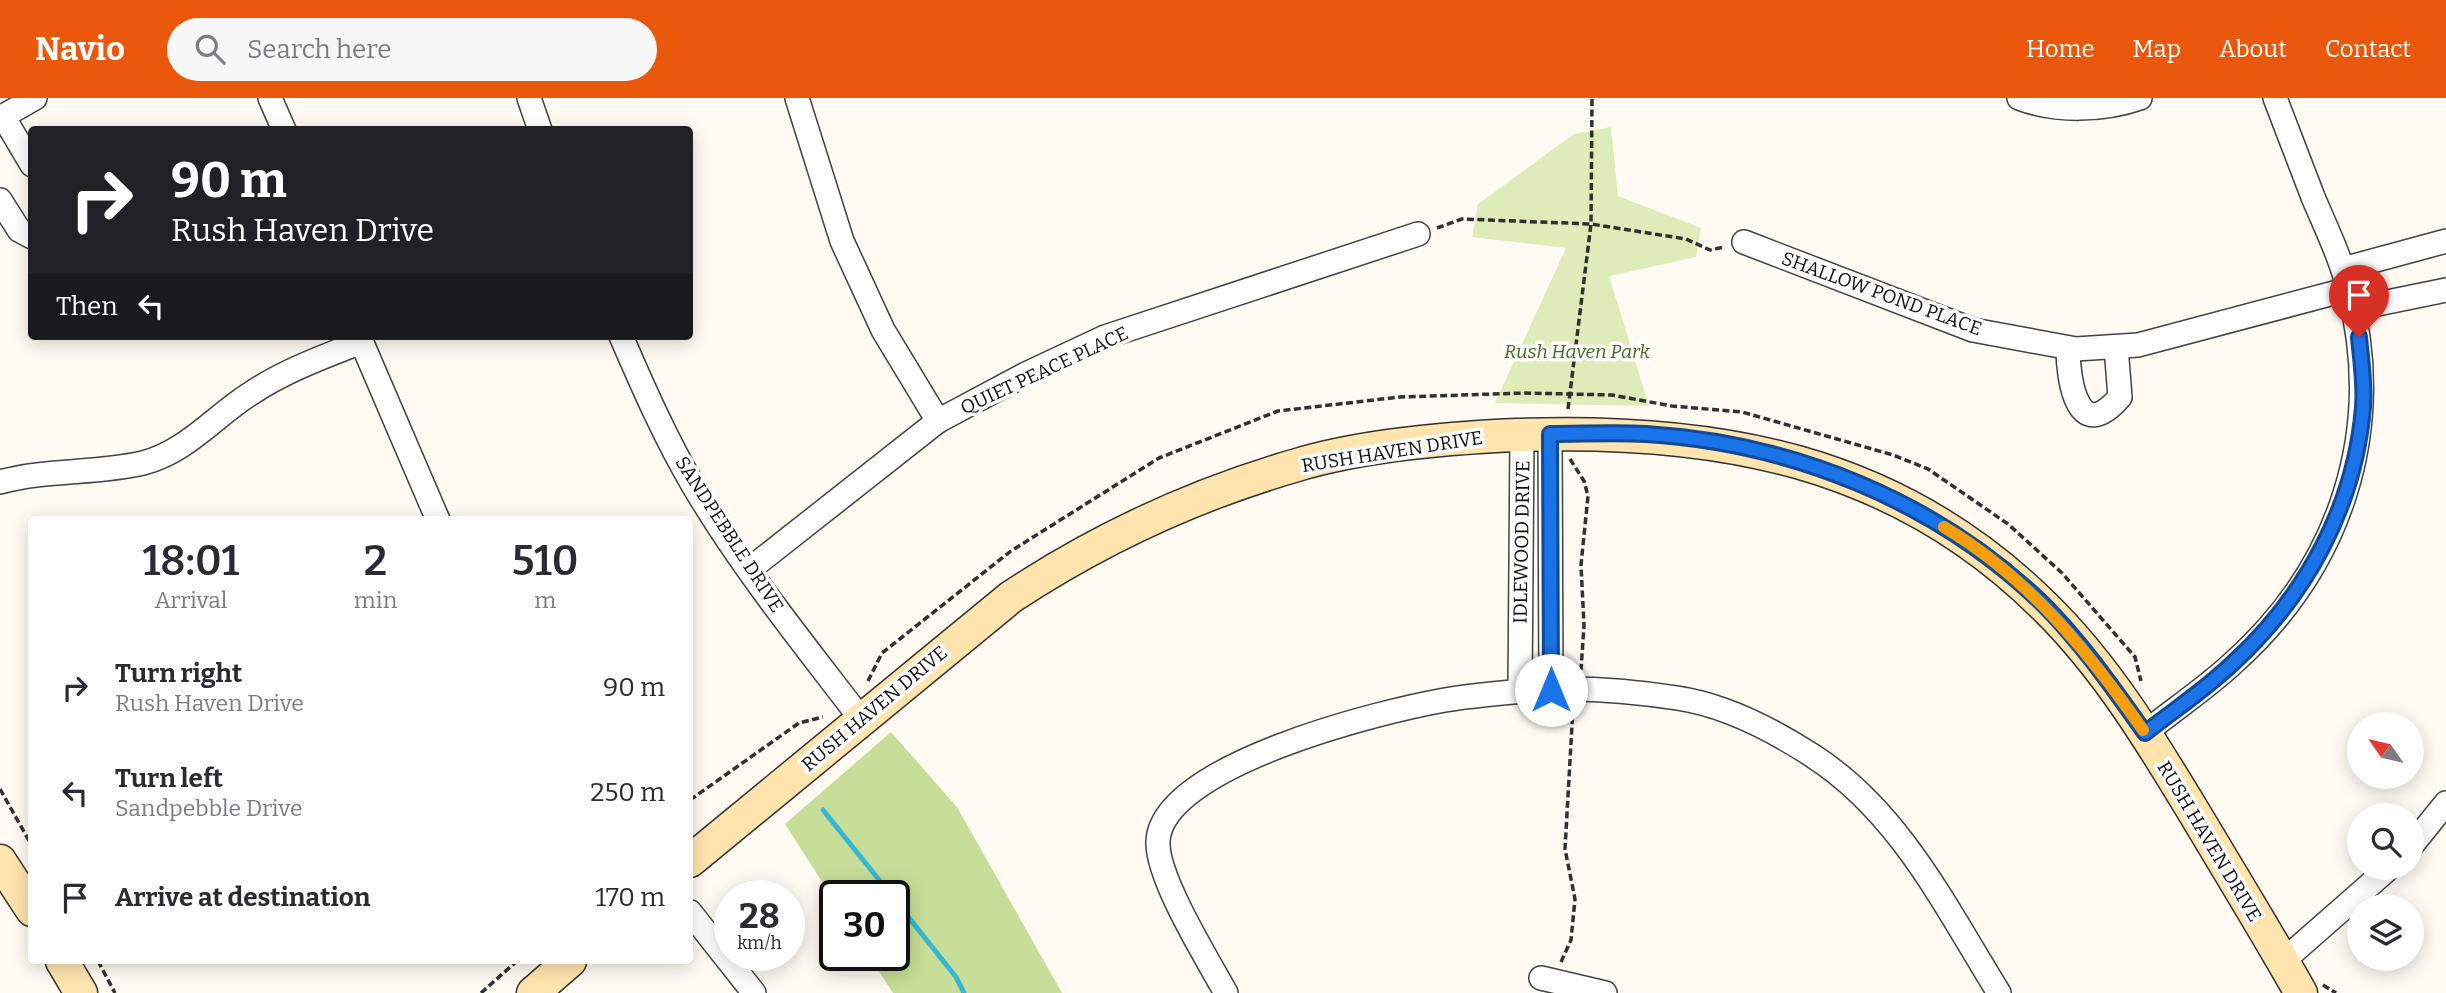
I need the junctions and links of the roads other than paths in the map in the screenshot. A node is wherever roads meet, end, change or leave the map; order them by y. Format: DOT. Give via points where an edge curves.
graph roads {
  1 [pos="35,98"];
  2 [pos="270,98"];
  3 [pos="529,98"];
  4 [pos="797,98"];
  5 [pos="2019,98"];
  6 [pos="2140,98"];
  7 [pos="2275,98"];
  8 [pos="2,117"];
  9 [pos="282,126"];
  10 [pos="539,126"];
  11 [pos="28,159"];
  12 [pos="0,200"];
  13 [pos="1418,234"];
  14 [pos="28,235"];
  15 [pos="2446,241"];
  16 [pos="1744,242"];
  17 [pos="2348,289"];
  18 [pos="2446,290"];
  19 [pos="358,340"];
  20 [pos="360,340"];
  21 [pos="623,340"];
  22 [pos="2116,347"];
  23 [pos="2068,348"];
  24 [pos="938,421"];
  25 [pos="1546,434"];
  26 [pos="0,482"];
  27 [pos="436,516"];
  28 [pos="750,569"];
  29 [pos="1551,690"];
  30 [pos="1520,692"];
  31 [pos="861,719"];
  32 [pos="2145,733"];
  33 [pos="2446,803"];
  34 [pos="2424,830"];
  35 [pos="693,859"];
  36 [pos="0,861"];
  37 [pos="2375,880"];
  38 [pos="28,904"];
  39 [pos="693,916"];
  40 [pos="2283,961"];
  41 [pos="64,964"];
  42 [pos="567,964"];
  43 [pos="1541,978"];
  44 [pos="81,993"];
  45 [pos="533,993"];
  46 [pos="754,993"];
  47 [pos="1226,993"];
  48 [pos="1605,993"];
  49 [pos="1999,993"];
  50 [pos="2301,993"];
  1 -- 8 [label="street"];
  2 -- 9 [label="street"];
  3 -- 10 [label="street"];
  4 -- 24 [label="street" via="842,241 883,330"];
  5 -- 6 [label="street" via="2076,108 2118,106"];
  7 -- 17 [label="street"];
  8 -- 11 [label="street"];
  12 -- 14 [label="street" via="19,230"];
  13 -- 24 [label="street, QUIET PEACE PLACE" via="1105,337"];
  15 -- 17 [label="street"];
  16 -- 23 [label="street, SHALLOW POND PLACE" via="1973,330"];
  17 -- 18 [label="street"];
  17 -- 22 [label="street, SHALLOW POND PLACE"];
  17 -- 32 [label="street" via="2359,337 2363,391 2358,447 2345,497 2325,545 2270,625 2232,664"];
  19 -- 26 [label="street" via="275,378 185,445 144,463"];
  20 -- 27 [label="street"];
  21 -- 28 [label="street, SANDPEBBLE DRIVE" via="648,400 694,486"];
  22 -- 23 [label="street, SHALLOW POND PLACE"];
  22 -- 23 [label="street" via="2120,397 2098,415 2076,402 2068,376"];
  24 -- 28 [label="street, QUIET PEACE PLACE"];
  25 -- 29 [label="street, IDLEWOOD DRIVE"];
  25 -- 30 [label="street, IDLEWOOD DRIVE"];
  25 -- 31 [label="street, RUSH HAVEN DRIVE" via="1460,437 1302,463 1163,514 1060,565 1011,597"];
  25 -- 32 [label="street, RUSH HAVEN DRIVE" via="1645,434 1735,447 1815,467 1885,493 1951,532 2043,605 2096,663"];
  28 -- 31 [label="street, SANDPEBBLE DRIVE"];
  29 -- 30 [label="street"];
  29 -- 49 [label="street" via="1681,698 1749,721 1813,756 1862,793 1902,837"];
  30 -- 47 [label="street" via="1446,700 1367,717 1257,755 1189,791 1166,816 1158,842 1167,877"];
  31 -- 35 [label="street, RUSH HAVEN DRIVE"];
  32 -- 40 [label="street, RUSH HAVEN DRIVE"];
  33 -- 34 [label="street"];
  36 -- 38 [label="street"];
  37 -- 40 [label="street"];
  39 -- 46 [label="street"];
  40 -- 50 [label="street, RUSH HAVEN DRIVE"];
  41 -- 44 [label="street"];
  42 -- 45 [label="street"];
  43 -- 48 [label="street"];
}
